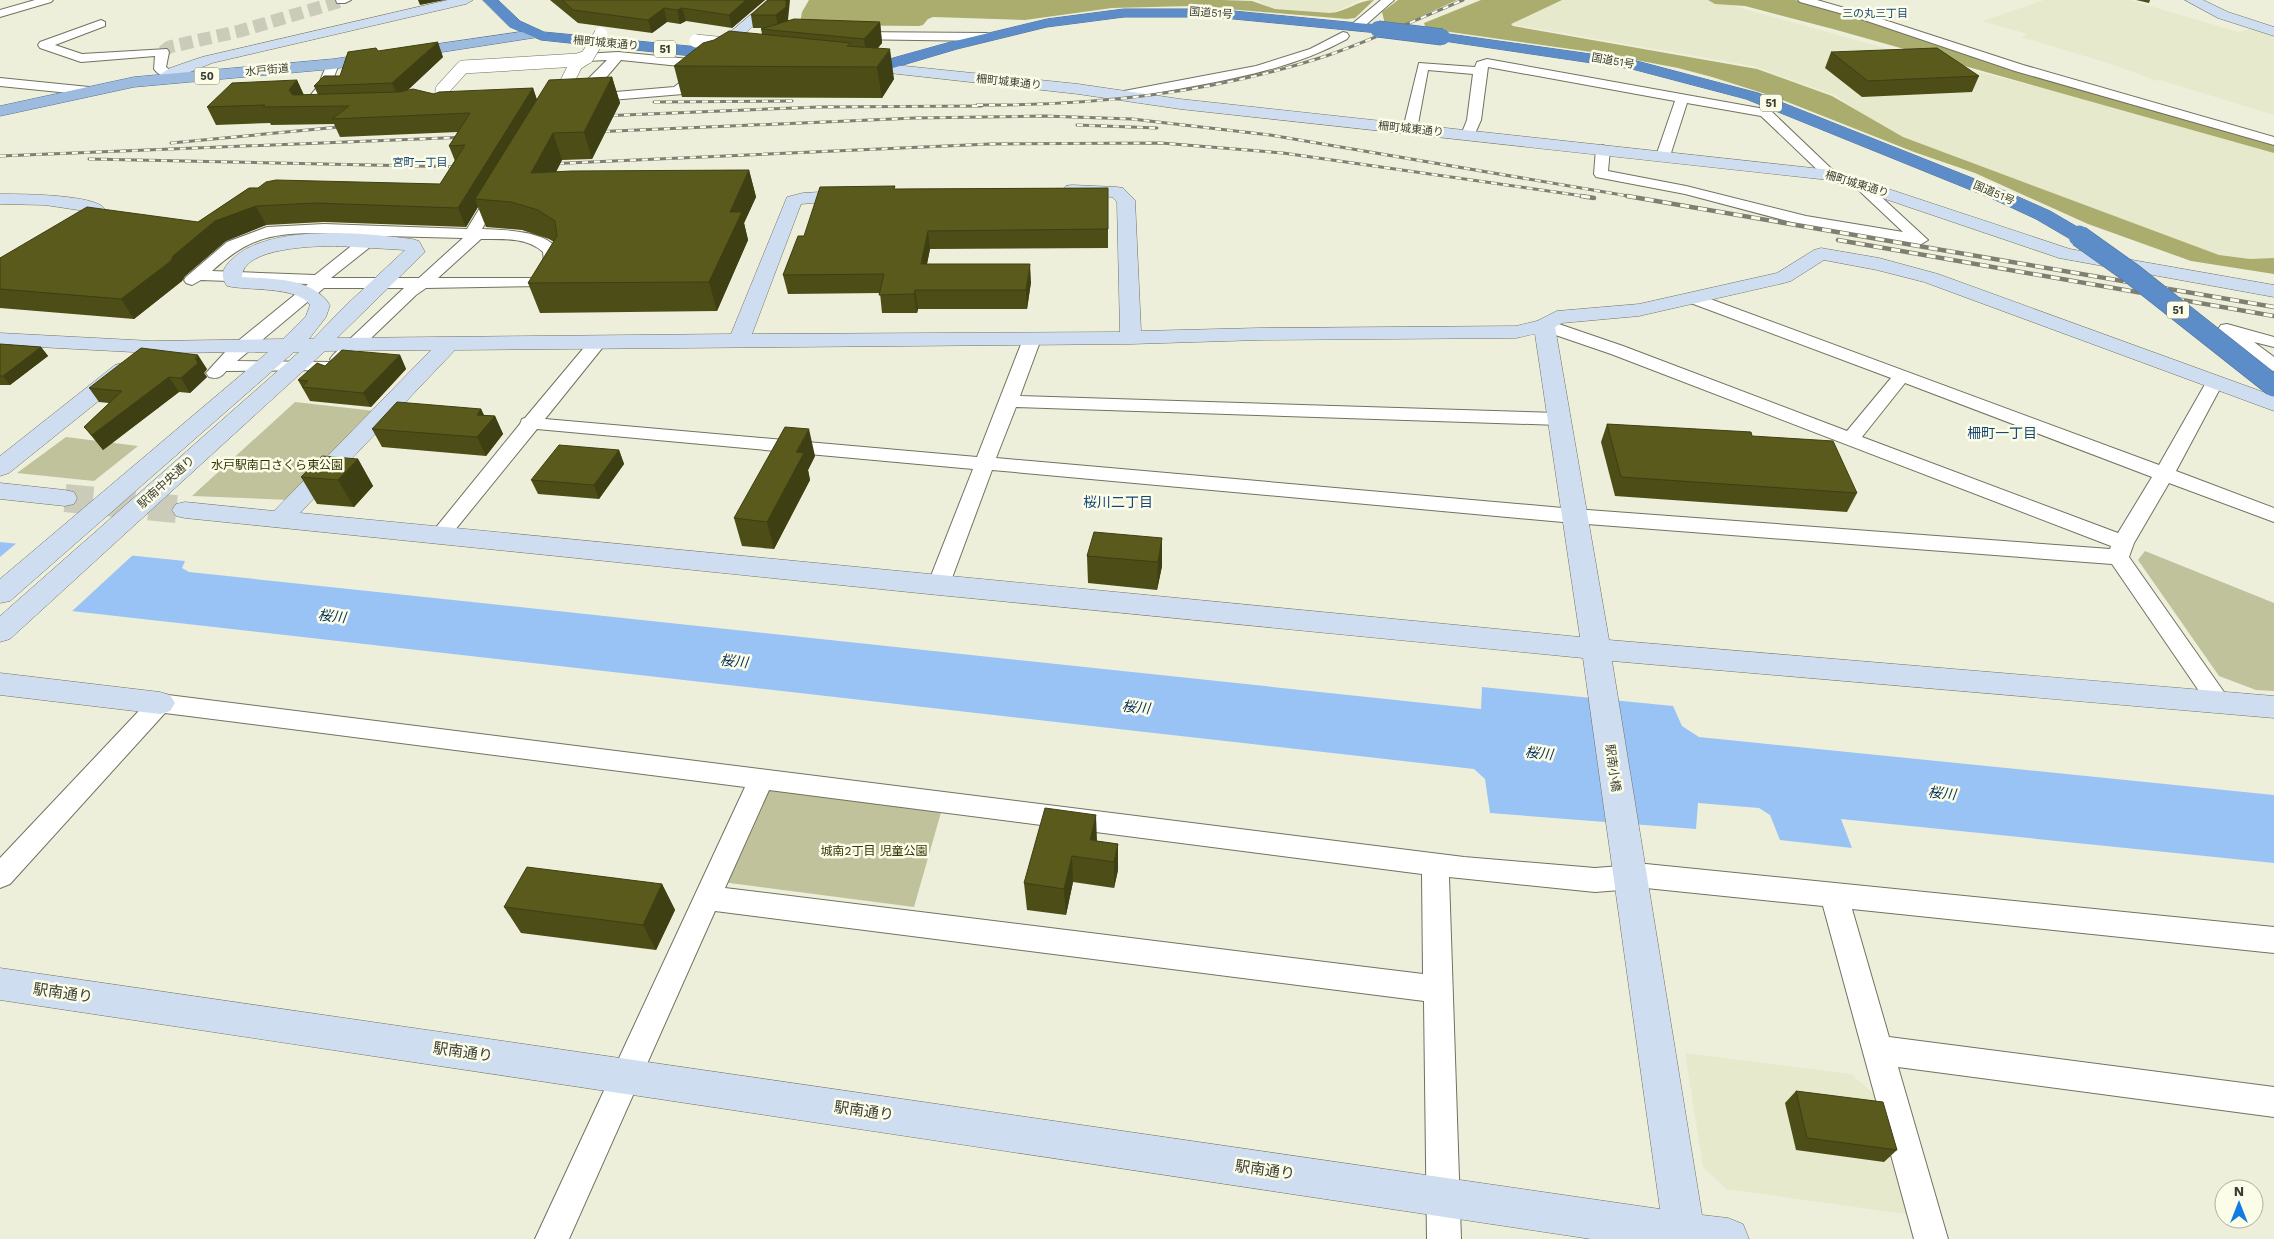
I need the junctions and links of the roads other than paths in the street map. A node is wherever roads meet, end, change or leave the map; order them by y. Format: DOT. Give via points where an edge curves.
graph roads {
  1 [pos="47,0"];
  2 [pos="466,0"];
  3 [pos="490,0"];
  4 [pos="776,0"];
  5 [pos="1388,0"];
  6 [pos="1807,0"];
  7 [pos="2192,0"];
  8 [pos="0,14"];
  9 [pos="101,24"];
  10 [pos="1356,27"];
  11 [pos="2274,32"];
  12 [pos="602,33"];
  13 [pos="534,34"];
  14 [pos="735,34"];
  15 [pos="755,35"];
  16 [pos="842,36"];
  17 [pos="1343,36"];
  18 [pos="987,37"];
  19 [pos="696,41"];
  20 [pos="618,56"];
  21 [pos="742,56"];
  22 [pos="587,57"];
  23 [pos="717,60"];
  24 [pos="333,64"];
  25 [pos="840,65"];
  26 [pos="876,68"];
  27 [pos="1480,71"];
  28 [pos="165,76"];
  29 [pos="0,82"];
  30 [pos="89,91"];
  31 [pos="1124,94"];
  32 [pos="1682,98"];
  33 [pos="576,99"];
  34 [pos="450,100"];
  35 [pos="534,100"];
  36 [pos="549,104"];
  37 [pos="324,108"];
  38 [pos="0,112"];
  39 [pos="1410,129"];
  40 [pos="1468,135"];
  41 [pos="2274,141"];
  42 [pos="1603,149"];
  43 [pos="1663,156"];
  44 [pos="1831,174"];
  45 [pos="505,178"];
  46 [pos="1858,183"];
  47 [pos="1056,189"];
  48 [pos="871,194"];
  49 [pos="0,199"];
  50 [pos="380,231"];
  51 [pos="475,234"];
  52 [pos="58,237"];
  53 [pos="320,281"];
  54 [pos="424,282"];
  55 [pos="2274,291"];
  56 [pos="1694,298"];
  57 [pos="1544,325"];
  58 [pos="1132,331"];
  59 [pos="741,333"];
  60 [pos="3,337"];
  61 [pos="1032,339"];
  62 [pos="598,342"];
  63 [pos="2274,342"];
  64 [pos="449,344"];
  65 [pos="152,348"];
  66 [pos="314,349"];
  67 [pos="2274,366"];
  68 [pos="1902,376"];
  69 [pos="2214,383"];
  70 [pos="2274,386"];
  71 [pos="1010,401"];
  72 [pos="2274,404"];
  73 [pos="1559,419"];
  74 [pos="530,423"];
  75 [pos="1850,439"];
  76 [pos="986,464"];
  77 [pos="0,468"];
  78 [pos="2164,474"];
  79 [pos="0,491"];
  80 [pos="65,498"];
  81 [pos="185,510"];
  82 [pos="2274,515"];
  83 [pos="1574,516"];
  84 [pos="281,518"];
  85 [pos="439,536"];
  86 [pos="2120,550"];
  87 [pos="938,586"];
  88 [pos="0,594"];
  89 [pos="0,632"];
  90 [pos="1596,649"];
  91 [pos="0,684"];
  92 [pos="2218,701"];
  93 [pos="160,703"];
  94 [pos="2274,706"];
  95 [pos="762,779"];
  96 [pos="1627,862"];
  97 [pos="1435,864"];
  98 [pos="0,876"];
  99 [pos="1834,895"];
  100 [pos="708,898"];
  101 [pos="2274,940"];
  102 [pos="0,984"];
  103 [pos="1437,989"];
  104 [pos="1878,1050"];
  105 [pos="626,1076"];
  106 [pos="2274,1102"];
  107 [pos="1443,1196"];
  108 [pos="1685,1236"];
  109 [pos="552,1239"];
  110 [pos="1444,1239"];
  111 [pos="1728,1239"];
  112 [pos="1931,1239"];
  1 -- 8 [label="street"];
  2 -- 28 [label="street" via="208,60"];
  3 -- 13 [label="highway" via="515,24"];
  4 -- 14 [label="street"];
  5 -- 10 [label="street"];
  6 -- 41 [label="street" via="2019,68"];
  7 -- 11 [label="street" via="2223,15"];
  9 -- 28 [label="street" via="44,45 81,58 163,52 160,69"];
  10 -- 18 [label="highway, 国道51号 / 51" via="1213,13 1145,12 1068,19"];
  10 -- 70 [label="highway, 国道51号 / 51, bridge" via="1632,65 1752,96 2043,215 2131,272"];
  12 -- 22 [label="street, bridge"];
  13 -- 23 [label="highway, 柵町城東通り / 51"];
  13 -- 24 [label="main road, 水戸街道 / 50"];
  14 -- 15 [label="street"];
  14 -- 23 [label="street"];
  16 -- 18 [label="street"];
  17 -- 31 [label="street" via="1314,52 1258,69"];
  18 -- 26 [label="highway, 国道51号 / 51"];
  19 -- 23 [label="street, bridge" via="738,46"];
  20 -- 22 [label="street"];
  20 -- 23 [label="street"];
  20 -- 33 [label="street" via="594,81 585,94 588,96"];
  21 -- 23 [label="highway, 柵町城東通り / 51"];
  22 -- 34 [label="street, bridge" via="463,67 447,78 442,90"];
  22 -- 36 [label="street, bridge" via="576,64 567,82"];
  23 -- 33 [label="street" via="678,91"];
  24 -- 28 [label="main road, 水戸街道 / 50"];
  24 -- 37 [label="street" via="324,87 306,108"];
  25 -- 26 [label="highway, 柵町城東通り / 51"];
  26 -- 31 [label="street, 柵町城東通り"];
  27 -- 32 [label="street" via="1481,65 1487,63"];
  27 -- 39 [label="street" via="1423,66"];
  27 -- 40 [label="street" via="1474,120"];
  28 -- 30 [label="main road, 水戸街道 / 50"];
  29 -- 30 [label="street"];
  30 -- 38 [label="main road, 水戸街道 / 50"];
  31 -- 39 [label="street, 柵町城東通り" via="1161,102"];
  32 -- 43 [label="street"];
  32 -- 44 [label="street" via="1765,113"];
  33 -- 36 [label="street"];
  34 -- 34 [label="street" via="426,102"];
  35 -- 36 [label="street"];
  39 -- 40 [label="street, 柵町城東通り"];
  40 -- 42 [label="street, 柵町城東通り"];
  42 -- 43 [label="street, 柵町城東通り"];
  42 -- 46 [label="street" via="1601,174 1686,190 1806,220 1920,240"];
  43 -- 44 [label="street, 柵町城東通り"];
  44 -- 46 [label="street, 柵町城東通り"];
  45 -- 51 [label="street"];
  46 -- 55 [label="street, 柵町城東通り" via="2066,254"];
  47 -- 58 [label="street" via="1117,192 1126,200"];
  48 -- 59 [label="street" via="793,201"];
  49 -- 52 [label="street" via="46,200 96,210"];
  50 -- 51 [label="street"];
  50 -- 53 [label="street"];
  50 -- 53 [label="street" via="296,229 252,236 232,246 194,278"];
  51 -- 54 [label="street"];
  51 -- 54 [label="street" via="513,235 544,244 551,251 552,265 538,285"];
  53 -- 54 [label="street"];
  53 -- 66 [label="street" via="218,370"];
  54 -- 66 [label="street" via="410,291 342,358"];
  56 -- 57 [label="street" via="1639,310 1557,318"];
  56 -- 68 [label="street"];
  56 -- 69 [label="street" via="1784,277 1814,257 1832,255 1931,278"];
  57 -- 58 [label="street" via="1516,332 1259,334"];
  57 -- 73 [label="street, 駅南小橋"];
  57 -- 75 [label="street"];
  58 -- 59 [label="street"];
  58 -- 61 [label="street"];
  59 -- 61 [label="street"];
  59 -- 62 [label="street"];
  59 -- 66 [label="street"];
  60 -- 65 [label="street"];
  60 -- 66 [label="street" via="144,332"];
  61 -- 71 [label="street"];
  62 -- 64 [label="street"];
  62 -- 74 [label="street"];
  63 -- 67 [label="street" via="2228,329"];
  64 -- 66 [label="street"];
  64 -- 84 [label="street"];
  65 -- 66 [label="street"];
  65 -- 77 [label="street"];
  66 -- 66 [label="street" via="319,310 316,298 294,288 234,282 232,270 255,252 276,244 412,245 415,252"];
  66 -- 88 [label="street, 駅南中央通り" via="77,526"];
  66 -- 89 [label="street, 駅南中央通り"];
  68 -- 75 [label="street"];
  68 -- 78 [label="street"];
  69 -- 72 [label="street"];
  69 -- 78 [label="street"];
  71 -- 73 [label="street"];
  71 -- 76 [label="street"];
  73 -- 83 [label="street, 駅南小橋"];
  74 -- 76 [label="street"];
  74 -- 85 [label="street"];
  75 -- 86 [label="street"];
  76 -- 83 [label="street"];
  76 -- 87 [label="street"];
  78 -- 82 [label="street"];
  78 -- 86 [label="street"];
  79 -- 80 [label="street"];
  81 -- 84 [label="street"];
  83 -- 86 [label="street"];
  83 -- 90 [label="street, 駅南小橋"];
  84 -- 85 [label="street"];
  85 -- 87 [label="street"];
  86 -- 92 [label="street"];
  87 -- 90 [label="street"];
  90 -- 92 [label="street"];
  90 -- 96 [label="street, 駅南小橋"];
  91 -- 93 [label="street"];
  92 -- 94 [label="street"];
  93 -- 95 [label="street"];
  93 -- 98 [label="street"];
  95 -- 97 [label="street"];
  95 -- 100 [label="street"];
  96 -- 97 [label="street" via="1595,880"];
  96 -- 99 [label="street"];
  96 -- 108 [label="street, 駅南小橋"];
  97 -- 103 [label="street"];
  99 -- 101 [label="street"];
  99 -- 104 [label="street"];
  100 -- 103 [label="street"];
  100 -- 105 [label="street"];
  102 -- 105 [label="street, 駅南通り"];
  103 -- 107 [label="street"];
  104 -- 106 [label="street"];
  104 -- 112 [label="street"];
  105 -- 107 [label="street, 駅南通り"];
  105 -- 109 [label="street"];
  107 -- 108 [label="street, 駅南通り"];
  107 -- 110 [label="street"];
  108 -- 111 [label="street, 駅南通り"];
}
